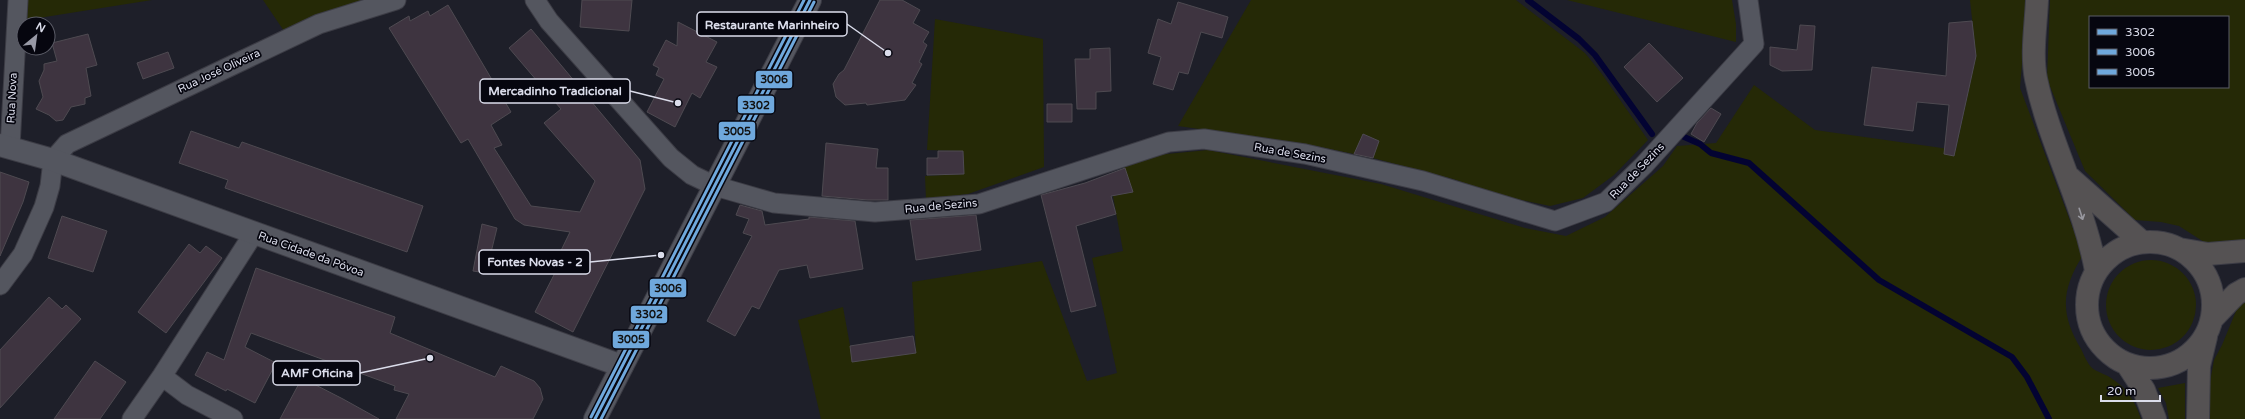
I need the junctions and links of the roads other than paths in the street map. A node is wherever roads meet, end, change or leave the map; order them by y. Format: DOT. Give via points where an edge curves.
graph roads {
  1 [pos="18,0"];
  2 [pos="396,0"];
  3 [pos="535,0"];
  4 [pos="810,0"];
  5 [pos="1748,0"];
  6 [pos="2037,0"];
  7 [pos="5,146"];
  8 [pos="53,160"];
  9 [pos="2069,177"];
  10 [pos="715,186"];
  11 [pos="254,233"];
  12 [pos="2142,242"];
  13 [pos="2178,249"];
  14 [pos="2245,251"];
  15 [pos="2096,271"];
  16 [pos="0,284"];
  17 [pos="2245,289"];
  18 [pos="2210,325"];
  19 [pos="2127,364"];
  20 [pos="622,366"];
  21 [pos="162,376"];
  22 [pos="132,419"];
  23 [pos="233,419"];
  24 [pos="595,419"];
  25 [pos="2155,419"];
  26 [pos="2198,419"];
  1 -- 7 [label="street, Rua Nova"];
  2 -- 8 [label="street, Rua José Oliveira" via="319,24 293,36 81,136 67,144"];
  3 -- 10 [label="street" via="549,21 671,158 692,175"];
  4 -- 10 [label="street"];
  5 -- 10 [label="street, Rua de Sezins" via="1754,44 1644,165 1606,202 1555,221 1423,181 1305,154 1204,139 1168,142 979,204 875,212 774,203"];
  6 -- 9 [label="main road" via="2036,77 2046,116"];
  7 -- 8 [label="street, Rua Cidade da Póvoa"];
  8 -- 11 [label="street, Rua Cidade da Póvoa"];
  8 -- 16 [label="street" via="50,186 33,233 23,254"];
  9 -- 12 [label="main road"];
  9 -- 15 [label="main road, one-way" via="2092,247"];
  10 -- 20 [label="street"];
  11 -- 20 [label="street, Rua Cidade da Póvoa"];
  11 -- 21 [label="street"];
  12 -- 13 [label="main road" via="2160,243"];
  12 -- 15 [label="main road" via="2119,250"];
  13 -- 14 [label="main road" via="2208,254"];
  13 -- 18 [label="main road" via="2192,258 2203,271 2210,286 2213,302"];
  15 -- 19 [label="main road" via="2088,290 2087,310 2092,330 2112,356"];
  17 -- 18 [label="main road" via="2236,294"];
  18 -- 19 [label="main road" via="2197,348 2182,360 2165,367 2146,368"];
  18 -- 26 [label="main road" via="2199,366"];
  19 -- 25 [label="main road" via="2144,390"];
  20 -- 24 [label="street"];
  21 -- 22 [label="street"];
  21 -- 23 [label="street" via="187,395"];
}
